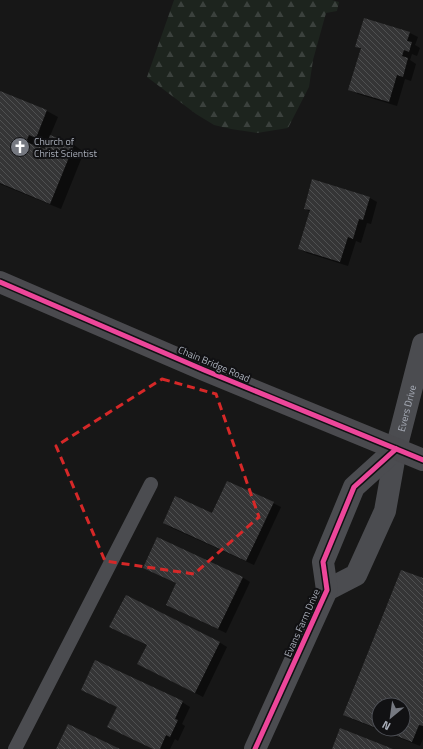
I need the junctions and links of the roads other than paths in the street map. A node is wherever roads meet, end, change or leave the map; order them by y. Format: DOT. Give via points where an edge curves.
graph roads {
  1 [pos="0,282"];
  2 [pos="423,344"];
  3 [pos="396,449"];
  4 [pos="423,460"];
  5 [pos="151,484"];
  6 [pos="327,590"];
  7 [pos="15,749"];
  8 [pos="255,749"];
  1 -- 3 [label="main road, Chain Bridge Road"];
  2 -- 3 [label="street, Evers Drive"];
  3 -- 4 [label="main road, Chain Bridge Road"];
  3 -- 6 [label="street, Evans Farm Drive" via="385,511 356,575"];
  3 -- 6 [label="street, Evans Farm Drive" via="354,487 323,562"];
  5 -- 7 [label="lane"];
  6 -- 8 [label="street, Evans Farm Drive"];
}
